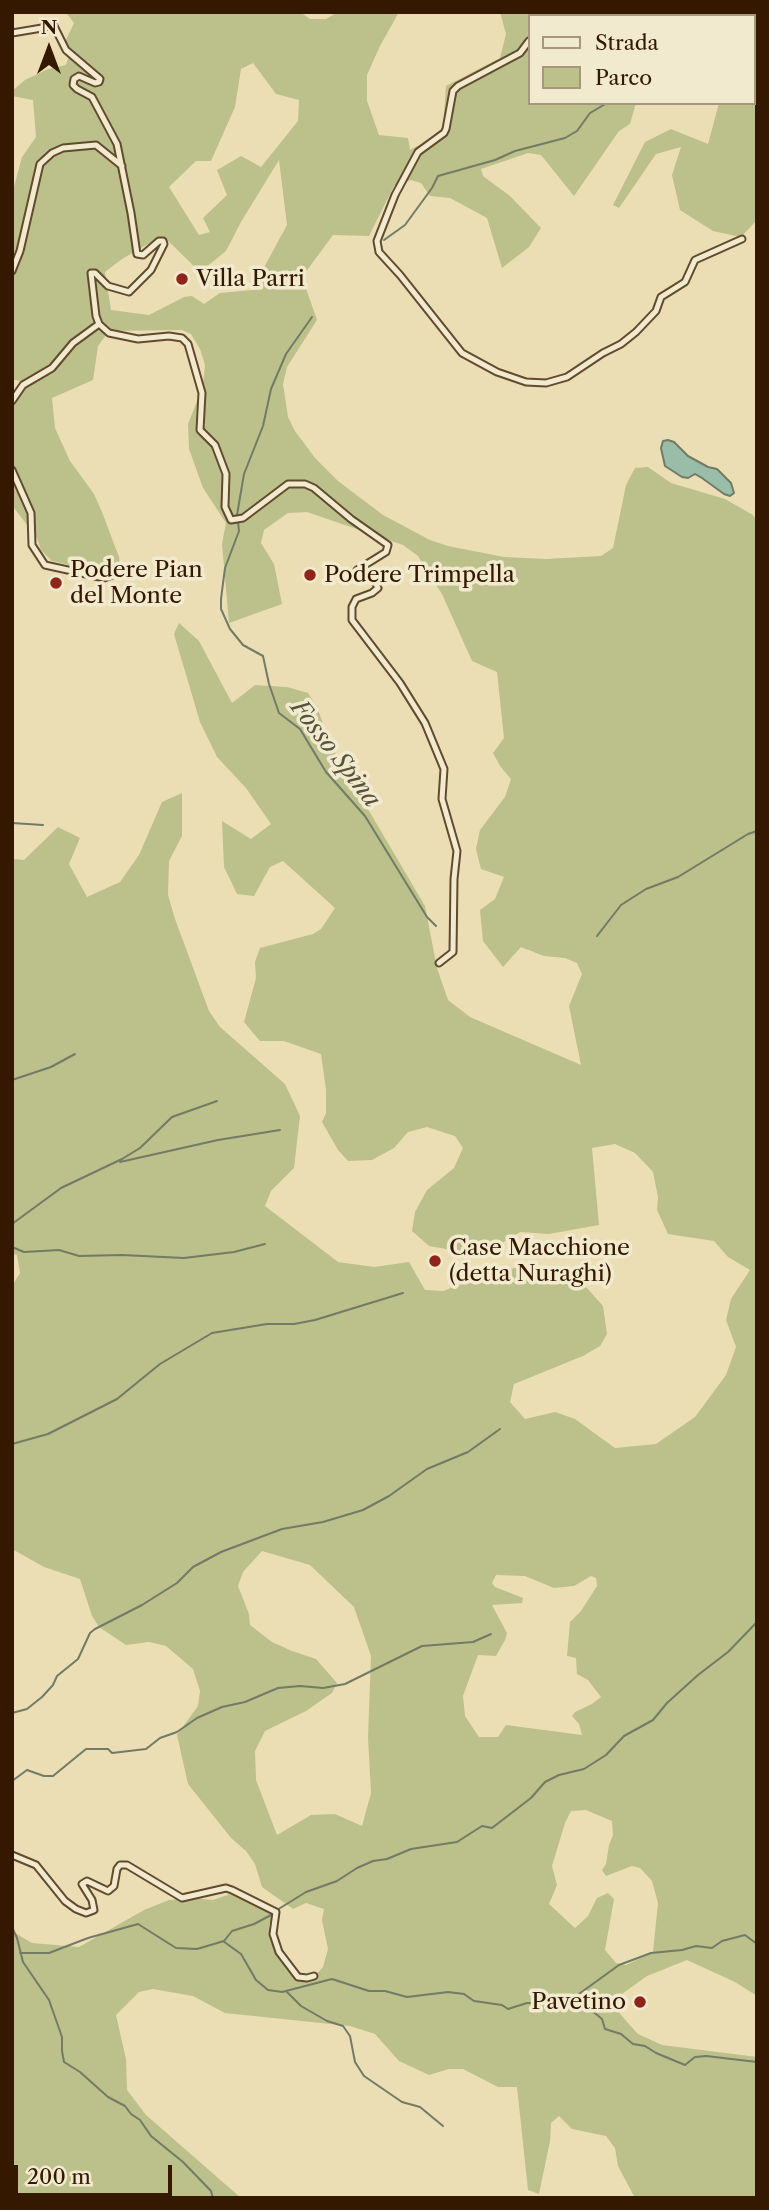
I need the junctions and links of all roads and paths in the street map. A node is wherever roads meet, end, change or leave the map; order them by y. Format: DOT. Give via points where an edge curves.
graph roads {
  1 [pos="12,33"];
  2 [pos="528,42"];
  3 [pos="122,166"];
  4 [pos="742,239"];
  5 [pos="12,271"];
  6 [pos="99,324"];
  7 [pos="12,401"];
  8 [pos="12,470"];
  9 [pos="128,569"];
  10 [pos="439,963"];
  11 [pos="12,1855"];
  12 [pos="314,1976"];
  1 -- 3 [label="street" via="54,26 67,52 99,77 97,83 79,76 73,85 95,100 117,144"];
  2 -- 4 [label="street" via="520,53 453,91 446,129 418,152 395,195 377,244 462,353 505,376 537,383 567,377 647,322 661,297 682,285 695,260"];
  3 -- 5 [label="street" via="96,145 63,148 40,163"];
  3 -- 6 [label="street" via="137,254 143,256 159,241 164,244 151,270 129,292 108,286 91,273"];
  6 -- 7 [label="street" via="52,368 23,385"];
  6 -- 10 [label="street" via="121,337 169,336 188,344 202,393 200,430 215,445 226,474 225,507 231,520 243,519 288,484 305,484 388,545 386,552 357,570 358,576 374,580 378,588 356,599 352,620 425,723 444,769 442,799 457,851 453,952"];
  8 -- 9 [label="street" via="28,502 32,545 45,565 104,578"];
  11 -- 12 [label="street" via="36,1865 65,1901 86,1913 93,1910 92,1900 82,1884 87,1881 108,1891 120,1865 128,1865 182,1898 232,1889 276,1912 273,1934 279,1952 298,1977"];
}
